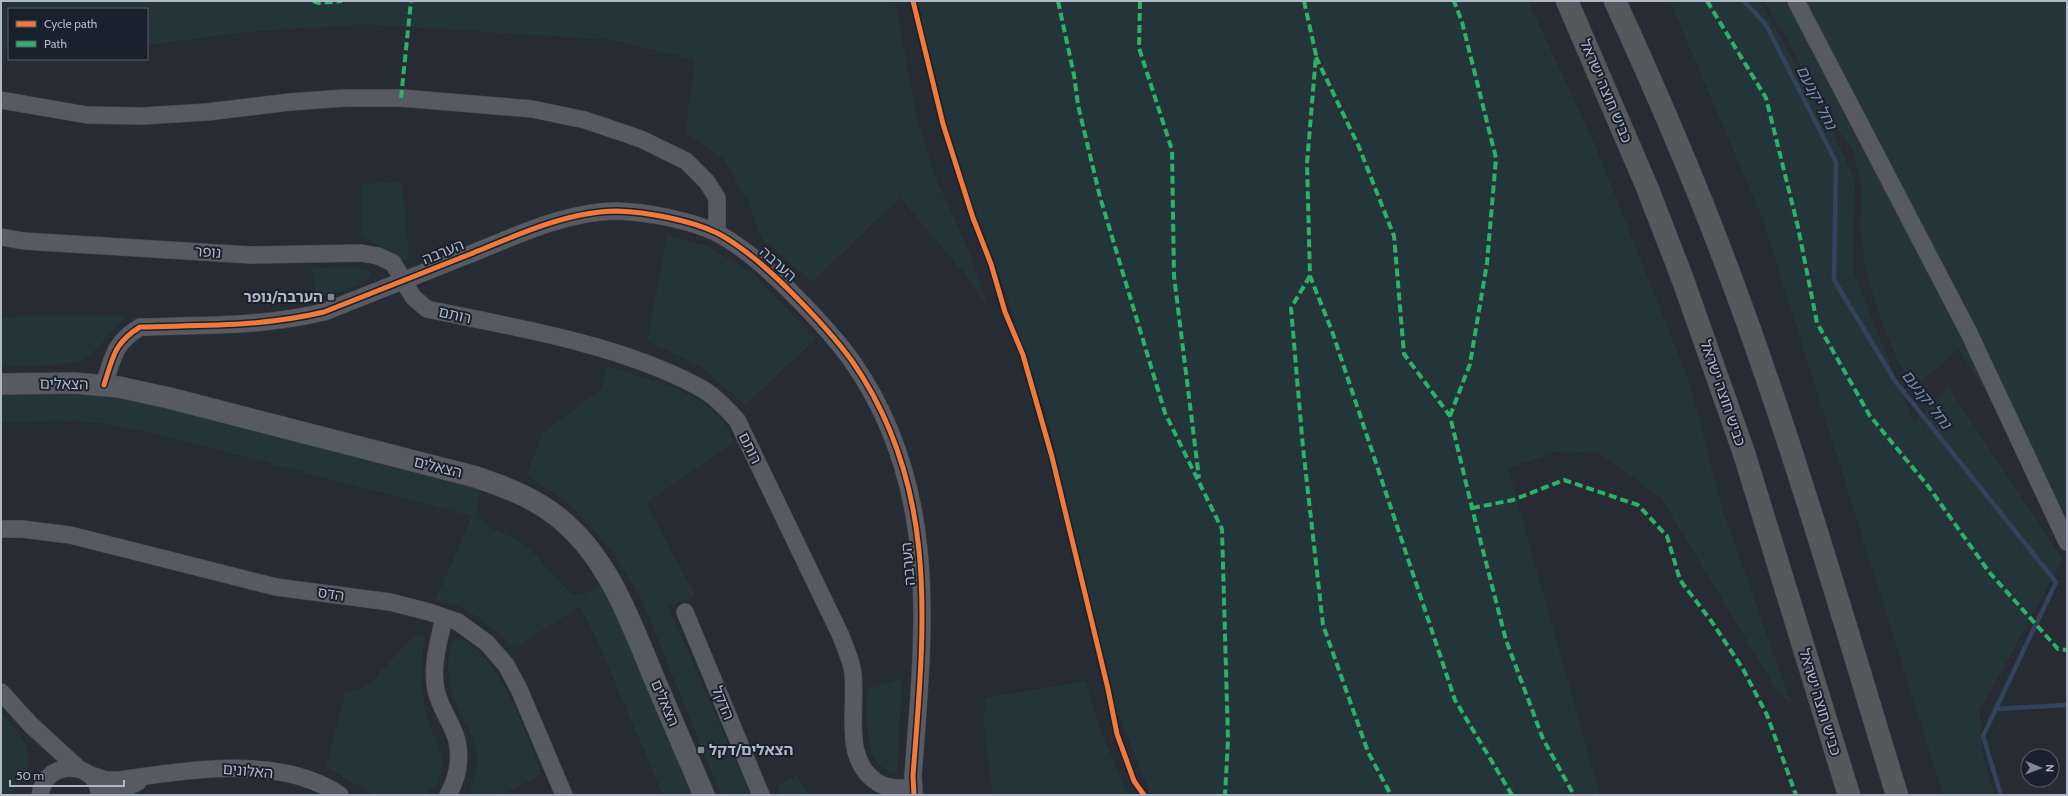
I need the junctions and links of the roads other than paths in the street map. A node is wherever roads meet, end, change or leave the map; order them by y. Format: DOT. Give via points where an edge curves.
graph roads {
  1 [pos="1567,1"];
  2 [pos="1615,1"];
  3 [pos="1796,1"];
  4 [pos="1,100"];
  5 [pos="717,233"];
  6 [pos="1,236"];
  7 [pos="404,280"];
  8 [pos="1,384"];
  9 [pos="104,385"];
  10 [pos="1,529"];
  11 [pos="2067,542"];
  12 [pos="685,612"];
  13 [pos="444,617"];
  14 [pos="1,692"];
  15 [pos="31,724"];
  16 [pos="84,772"];
  17 [pos="155,775"];
  18 [pos="41,789"];
  19 [pos="914,792"];
  20 [pos="99,795"];
  21 [pos="112,795"];
  22 [pos="339,795"];
  23 [pos="448,795"];
  24 [pos="564,795"];
  25 [pos="704,795"];
  26 [pos="762,795"];
  27 [pos="1849,795"];
  28 [pos="1897,795"];
  1 -- 27 [label="highway, כביש חוצה ישראל" via="1644,180 1683,280 1744,453"];
  2 -- 28 [label="highway" via="1676,138 1734,287 1809,511"];
  3 -- 11 [label="street" via="1968,333"];
  4 -- 5 [label="street" via="87,115 119,116 207,112 345,98 401,98 532,109 592,122 641,139 686,161 707,182 717,198"];
  5 -- 7 [label="street, הערבה" via="652,214 615,211 535,228"];
  5 -- 19 [label="street, הערבה" via="750,255 784,285 818,319 852,361 874,399 904,471 916,518 924,609"];
  6 -- 7 [label="street, נופר" via="24,241 250,255 361,253 378,256 393,263"];
  7 -- 9 [label="street, הערבה" via="324,312 288,320 242,325 140,327 116,348"];
  7 -- 19 [label="street, רותם" via="413,297 427,309 581,344 642,362 696,385 722,403 737,420 841,636 853,672 856,754 866,772 881,785"];
  8 -- 9 [label="street, הצאלים"];
  9 -- 25 [label="street, הצאלים" via="169,398 476,477 512,489 543,506 567,524 594,555 613,588 633,626"];
  10 -- 13 [label="street, הדס" via="22,528 70,535 276,587 390,602"];
  12 -- 26 [label="street, הדקל"];
  13 -- 23 [label="street" via="434,672 435,689 457,741 459,761 456,781"];
  13 -- 24 [label="street, הדס" via="458,622 487,643 506,666 519,689"];
  14 -- 15 [label="street"];
  15 -- 16 [label="street"];
  15 -- 18 [label="street" via="50,756"];
  16 -- 17 [label="street, האלונים" via="106,780"];
  16 -- 18 [label="street" via="63,768 53,772"];
  16 -- 20 [label="street" via="95,782"];
  17 -- 21 [label="street, האלונים"];
  17 -- 22 [label="street, האלונים" via="211,768 266,771 314,782"];
}
